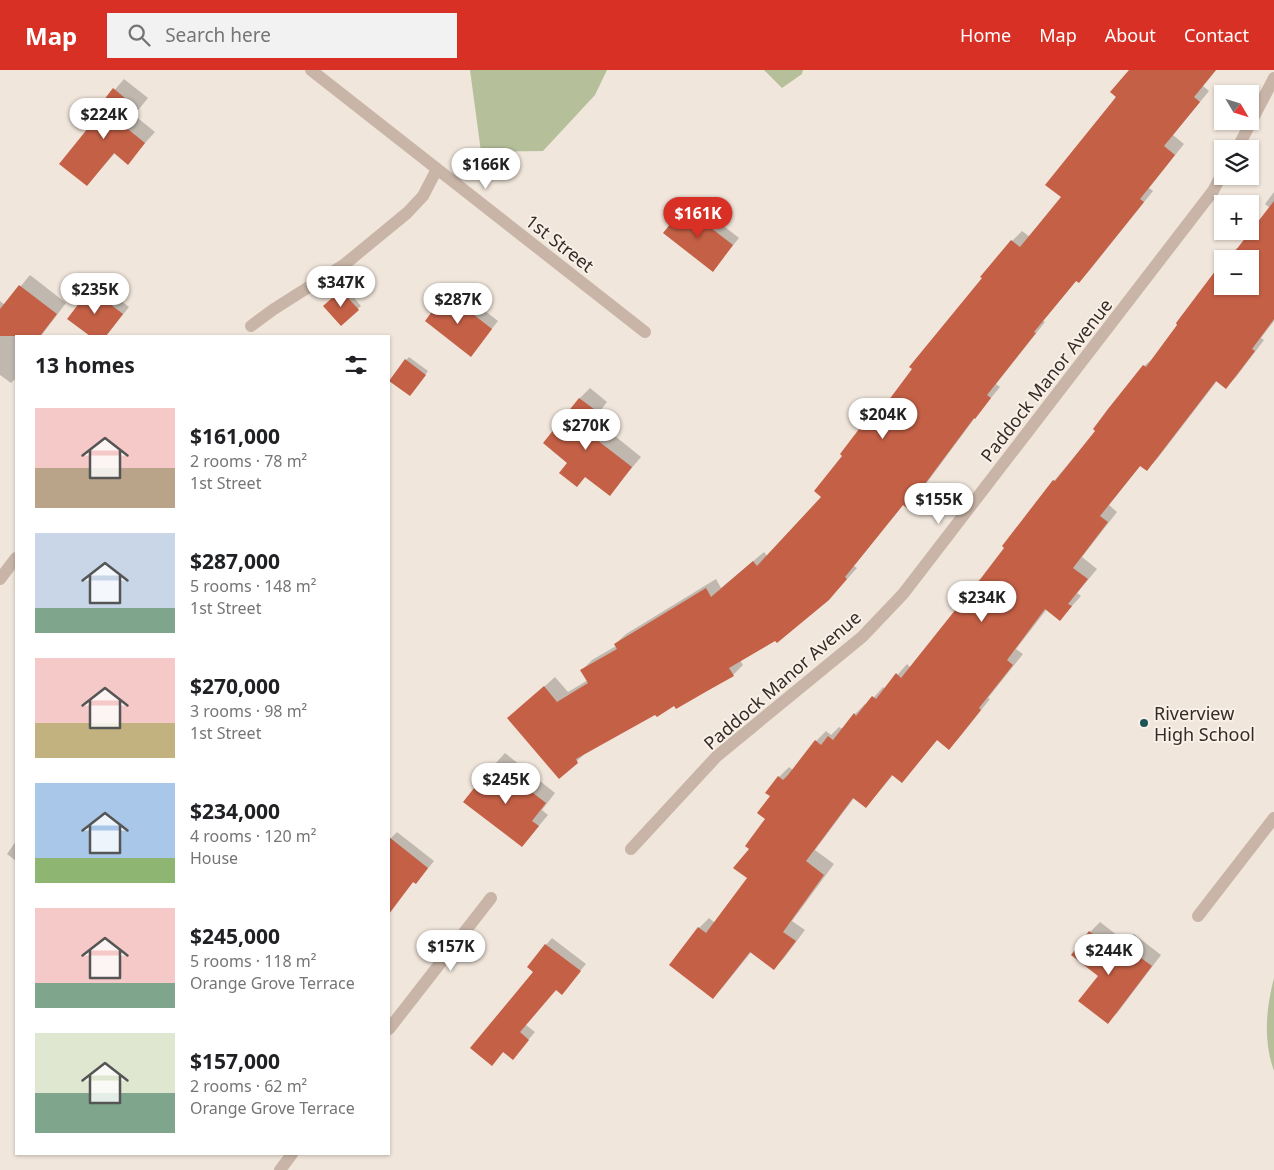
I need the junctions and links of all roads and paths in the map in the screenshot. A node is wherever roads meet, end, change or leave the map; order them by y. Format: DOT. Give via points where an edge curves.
graph roads {
  1 [pos="311,70"];
  2 [pos="1274,78"];
  3 [pos="1242,140"];
  4 [pos="437,169"];
  5 [pos="1215,185"];
  6 [pos="251,326"];
  7 [pos="645,332"];
  8 [pos="15,559"];
  9 [pos="0,579"];
  10 [pos="1274,818"];
  11 [pos="631,849"];
  12 [pos="491,898"];
  13 [pos="1198,916"];
  14 [pos="390,1029"];
  15 [pos="291,1155"];
  16 [pos="280,1170"];
  1 -- 4 [label="street, 1st Street"];
  2 -- 3 [label="street"];
  4 -- 6 [label="street" via="423,196 407,213 344,264"];
  4 -- 7 [label="street, 1st Street"];
  5 -- 11 [label="street, Paddock Manor Avenue" via="903,594 862,637 717,756"];
  8 -- 9 [label="street"];
  10 -- 13 [label="street"];
  12 -- 14 [label="street"];
  15 -- 16 [label="street"];
}
